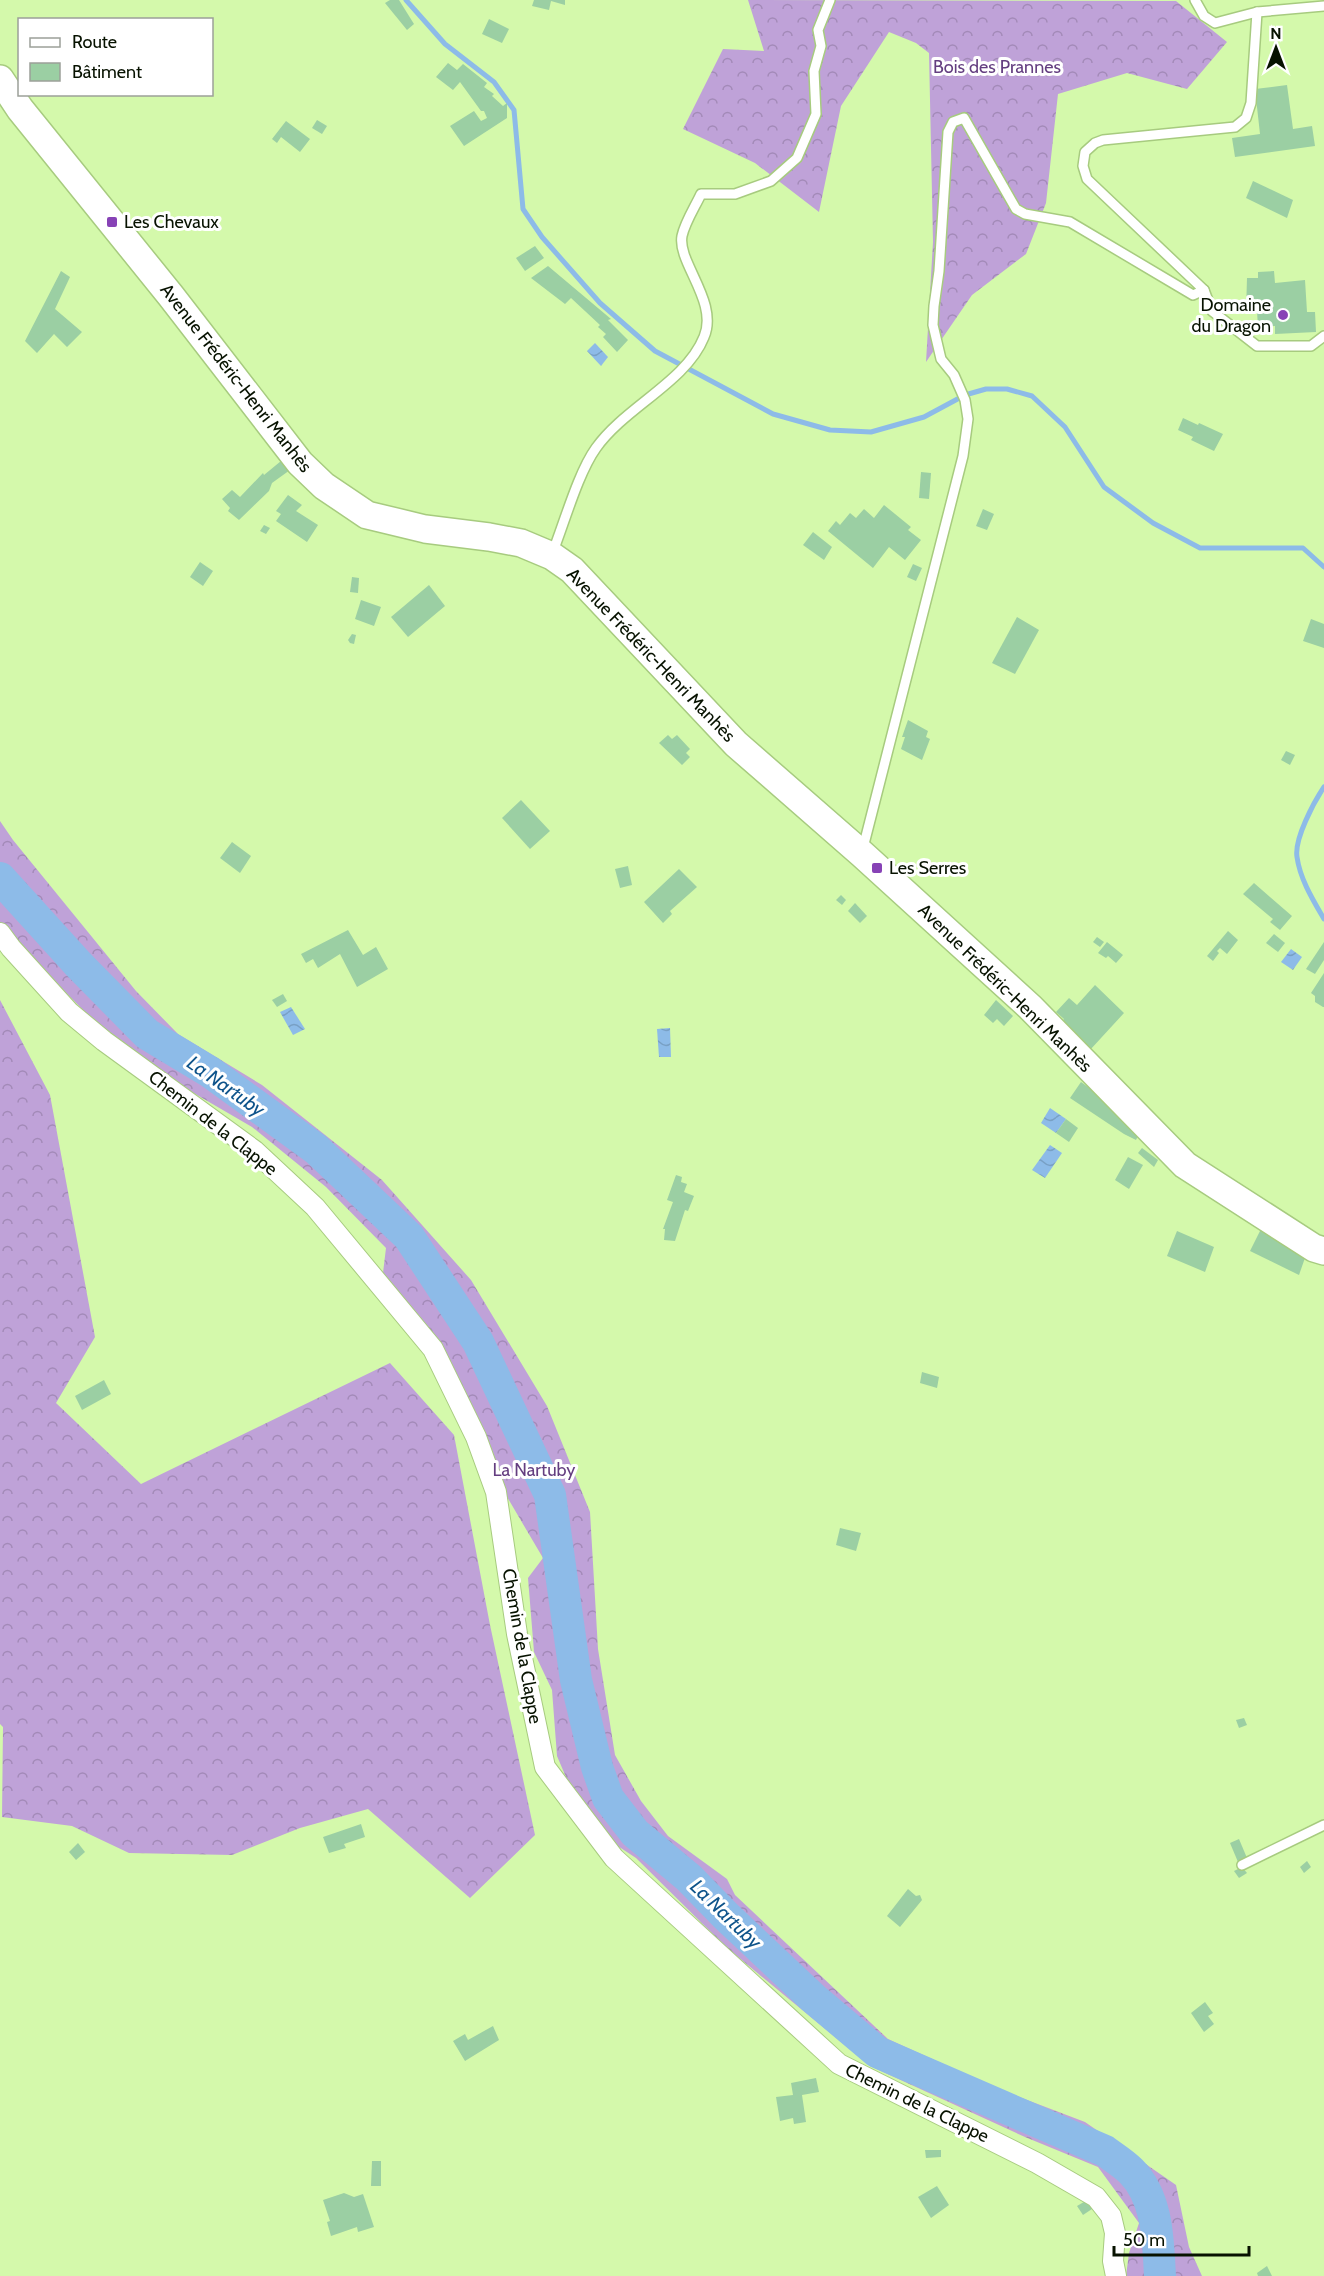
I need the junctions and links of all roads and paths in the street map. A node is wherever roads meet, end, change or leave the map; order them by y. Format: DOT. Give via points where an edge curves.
graph roads {
  1 [pos="830,0"];
  2 [pos="1195,0"];
  3 [pos="1324,6"];
  4 [pos="1257,12"];
  5 [pos="0,79"];
  6 [pos="1204,290"];
  7 [pos="1324,336"];
  8 [pos="552,556"];
  9 [pos="862,854"];
  10 [pos="0,933"];
  11 [pos="1324,1251"];
  12 [pos="1324,1825"];
  13 [pos="1242,1865"];
  14 [pos="1116,2276"];
  1 -- 8 [label="lane" via="818,30 821,46 814,71 816,114 797,158 771,181 735,194 701,194 682,237 702,294 707,317 705,336 683,369 633,410 596,448"];
  2 -- 4 [label="lane" via="1204,16 1215,23"];
  3 -- 4 [label="lane"];
  4 -- 6 [label="lane" via="1251,103 1246,118 1235,127 1103,140 1085,152 1083,166 1087,179"];
  5 -- 8 [label="street, Avenue Frédéric-Henri Manhès" via="300,463 324,486 367,515 425,529 521,543"];
  6 -- 7 [label="lane" via="1212,311 1257,346 1311,346"];
  6 -- 9 [label="lane" via="1193,295 1070,222 1016,209 964,118 953,122 948,132 933,325 941,359 954,375 968,419 963,456"];
  8 -- 9 [label="street, Avenue Frédéric-Henri Manhès" via="572,570 736,744"];
  9 -- 11 [label="street, Avenue Frédéric-Henri Manhès" via="1030,1007 1185,1165"];
  10 -- 14 [label="street, Chemin de la Clappe" via="69,1012 255,1151 315,1207 434,1348 476,1437 496,1492 517,1634 545,1767 614,1858 839,2064 1037,2163 1096,2197 1111,2216"];
  12 -- 13 [label="lane"];
}
